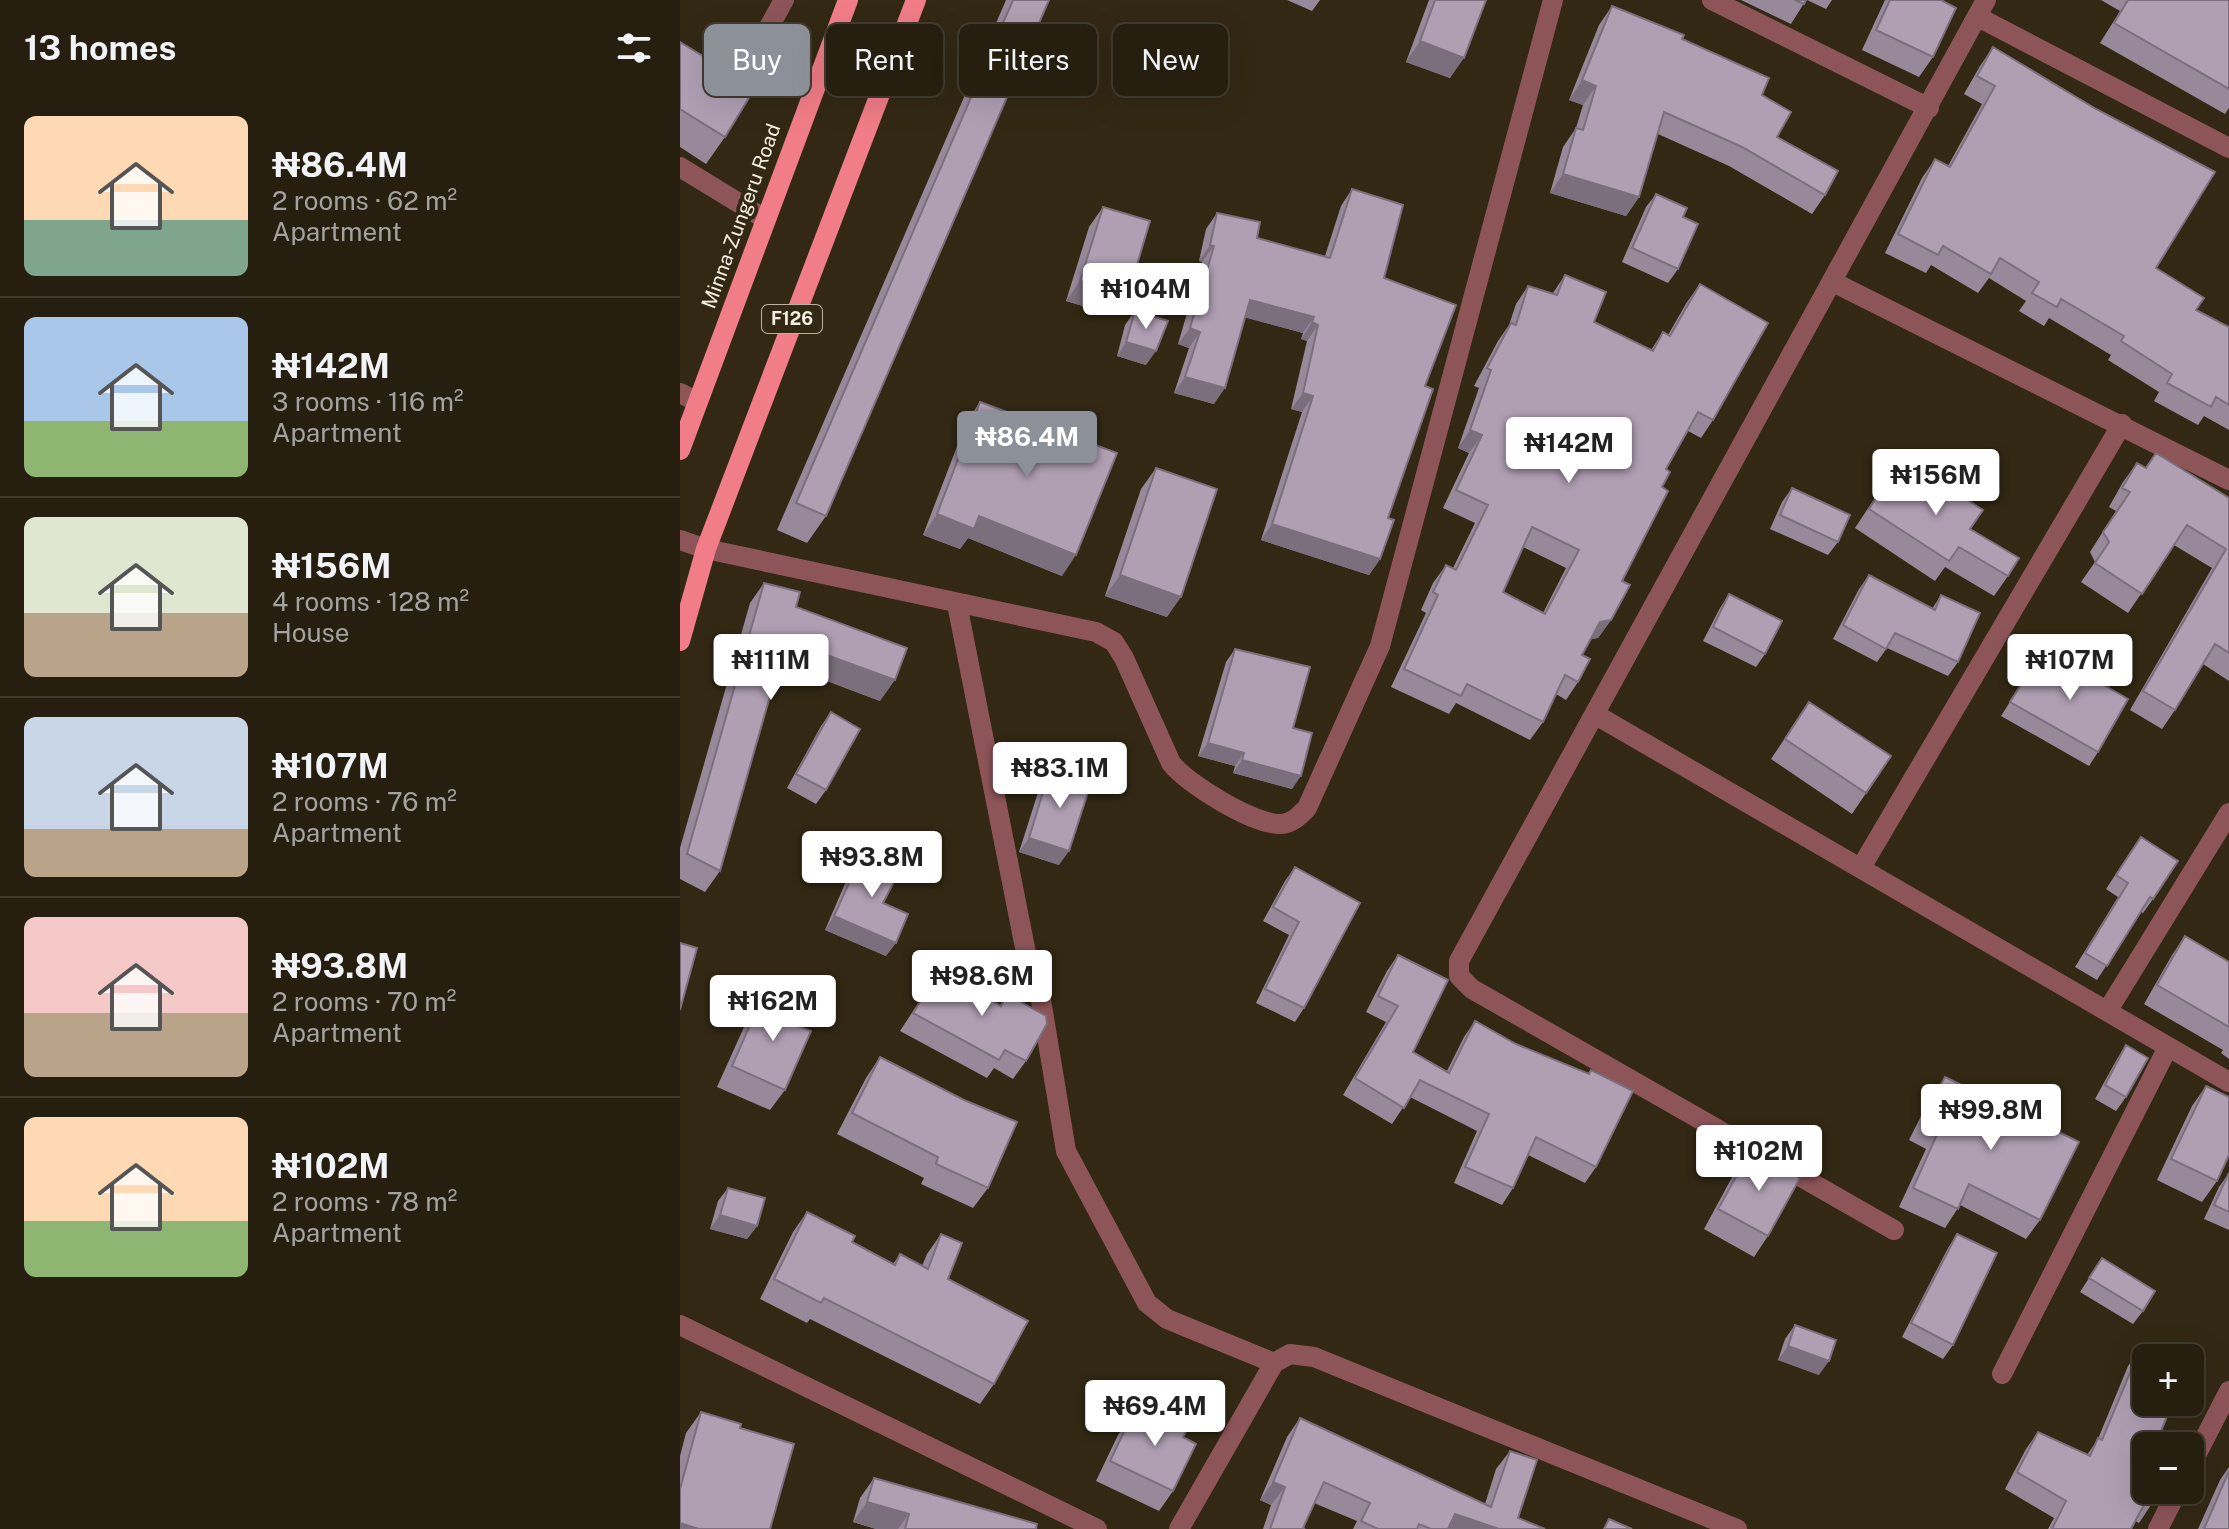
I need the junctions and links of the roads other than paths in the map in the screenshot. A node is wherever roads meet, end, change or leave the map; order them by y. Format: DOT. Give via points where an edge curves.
graph roads {
  1 [pos="784,0"];
  2 [pos="848,0"];
  3 [pos="916,0"];
  4 [pos="1553,0"];
  5 [pos="1712,0"];
  6 [pos="1982,8"];
  7 [pos="728,101"];
  8 [pos="1929,108"];
  9 [pos="2229,148"];
  10 [pos="680,167"];
  11 [pos="765,219"];
  12 [pos="1833,282"];
  13 [pos="689,397"];
  14 [pos="2122,424"];
  15 [pos="680,450"];
  16 [pos="2229,480"];
  17 [pos="680,540"];
  18 [pos="706,549"];
  19 [pos="957,604"];
  20 [pos="680,641"];
  21 [pos="1596,715"];
  22 [pos="2229,813"];
  23 [pos="1862,866"];
  24 [pos="2108,1010"];
  25 [pos="2168,1047"];
  26 [pos="2229,1082"];
  27 [pos="1894,1230"];
  28 [pos="680,1325"];
  29 [pos="1274,1363"];
  30 [pos="2002,1374"];
  31 [pos="2229,1391"];
  32 [pos="2204,1440"];
  33 [pos="2171,1504"];
  34 [pos="1097,1529"];
  35 [pos="1179,1529"];
  36 [pos="1737,1529"];
  37 [pos="2158,1529"];
  1 -- 7 [label="street"];
  2 -- 11 [label="main road, Minna-Zungeru Road / F126"];
  3 -- 18 [label="main road, F126"];
  4 -- 19 [label="street" via="1380,646 1307,808 1284,824 1268,822 1182,778 1114,642 1096,632"];
  5 -- 8 [label="street"];
  6 -- 8 [label="street"];
  6 -- 9 [label="street"];
  8 -- 12 [label="street"];
  10 -- 11 [label="street"];
  11 -- 13 [label="main road, Minna-Zungeru Road / F126"];
  12 -- 14 [label="street"];
  12 -- 21 [label="street"];
  13 -- 15 [label="main road, Minna-Zungeru Road / F126"];
  14 -- 16 [label="street"];
  14 -- 23 [label="street"];
  17 -- 18 [label="street"];
  18 -- 19 [label="street"];
  18 -- 20 [label="main road, F126"];
  19 -- 29 [label="street" via="1028,963 1041,1000 1066,1151 1147,1303 1167,1319"];
  21 -- 23 [label="street"];
  21 -- 27 [label="street" via="1459,961 1459,976 1472,989"];
  22 -- 24 [label="street"];
  23 -- 24 [label="street"];
  24 -- 25 [label="street"];
  25 -- 26 [label="street"];
  25 -- 30 [label="street"];
  28 -- 34 [label="street"];
  29 -- 35 [label="street"];
  29 -- 36 [label="street" via="1290,1354 1314,1357"];
  31 -- 32 [label="street"];
  33 -- 37 [label="street"];
}
